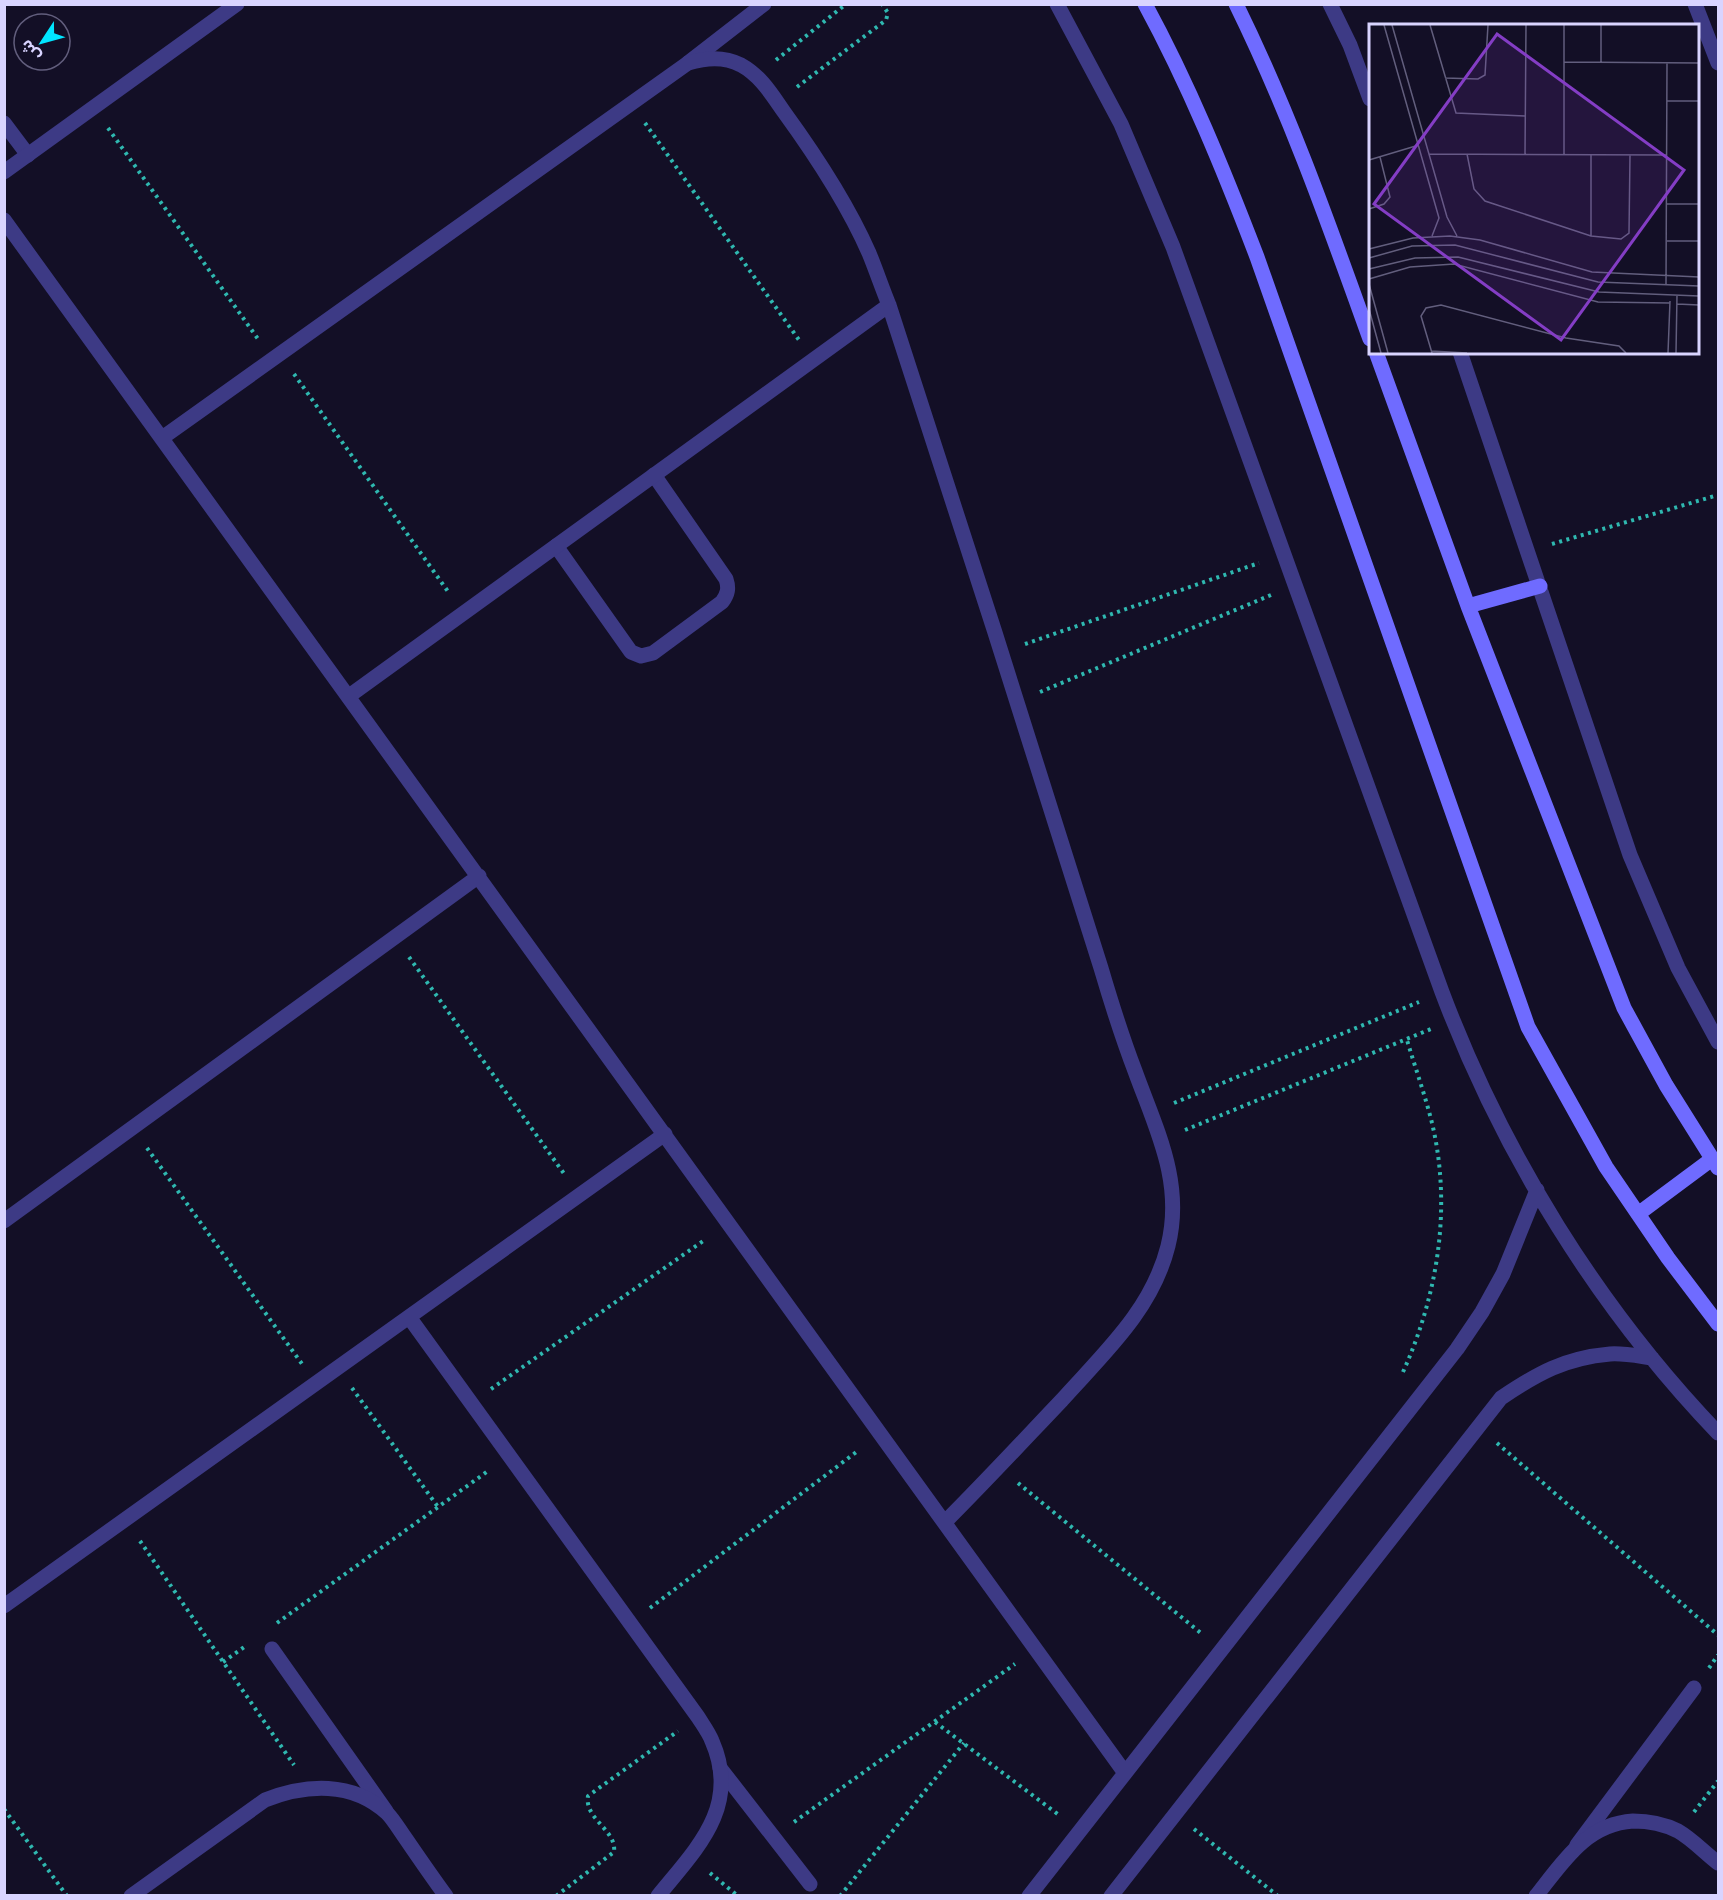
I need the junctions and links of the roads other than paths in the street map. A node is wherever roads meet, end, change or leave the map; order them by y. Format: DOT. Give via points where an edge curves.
graph roads {
  1 [pos="237,4"];
  2 [pos="764,4"];
  3 [pos="1057,4"];
  4 [pos="1145,4"];
  5 [pos="1236,4"];
  6 [pos="1330,4"];
  7 [pos="1695,4"];
  8 [pos="688,63"];
  9 [pos="1719,63"];
  10 [pos="1369,94"];
  11 [pos="4,123"];
  12 [pos="28,155"];
  13 [pos="4,172"];
  14 [pos="4,220"];
  15 [pos="889,305"];
  16 [pos="1369,334"];
  17 [pos="1377,354"];
  18 [pos="1461,354"];
  19 [pos="162,438"];
  20 [pos="654,475"];
  21 [pos="556,546"];
  22 [pos="1540,586"];
  23 [pos="1468,606"];
  24 [pos="349,696"];
  25 [pos="479,876"];
  26 [pos="1719,1042"];
  27 [pos="665,1134"];
  28 [pos="1715,1163"];
  29 [pos="1537,1190"];
  30 [pos="1638,1214"];
  31 [pos="4,1221"];
  32 [pos="409,1317"];
  33 [pos="1719,1324"];
  34 [pos="1652,1358"];
  35 [pos="1719,1433"];
  36 [pos="945,1522"];
  37 [pos="4,1606"];
  38 [pos="272,1649"];
  39 [pos="1694,1688"];
  40 [pos="720,1768"];
  41 [pos="1125,1773"];
  42 [pos="388,1814"];
  43 [pos="1573,1849"];
  44 [pos="1719,1863"];
  45 [pos="810,1884"];
  46 [pos="1120,1892"];
  47 [pos="131,1896"];
  48 [pos="446,1896"];
  49 [pos="658,1896"];
  50 [pos="1029,1896"];
  51 [pos="1536,1896"];
  1 -- 12 [label="street"];
  2 -- 8 [label="street"];
  3 -- 29 [label="street" via="1121,124 1148,185 1452,1020 1482,1089"];
  4 -- 30 [label="street" via="1197,108 1257,257 1528,1028 1606,1167"];
  5 -- 16 [label="street" via="1301,149"];
  6 -- 10 [label="street"];
  7 -- 9 [label="street"];
  8 -- 15 [label="street" via="705,58 724,59 756,75 839,195"];
  8 -- 19 [label="street"];
  11 -- 12 [label="street"];
  12 -- 13 [label="street"];
  14 -- 19 [label="street"];
  15 -- 20 [label="street"];
  15 -- 36 [label="street" via="1120,1031 1162,1139 1173,1210 1169,1245 1158,1279 1141,1310"];
  17 -- 23 [label="street"];
  18 -- 22 [label="street"];
  19 -- 24 [label="street"];
  20 -- 21 [label="street"];
  20 -- 21 [label="street" via="728,585 722,602 653,653 641,656 631,652"];
  21 -- 24 [label="street"];
  22 -- 23 [label="street"];
  22 -- 26 [label="street" via="1630,855 1678,968"];
  23 -- 28 [label="street" via="1624,1008"];
  24 -- 25 [label="street"];
  25 -- 27 [label="street"];
  25 -- 31 [label="street"];
  27 -- 32 [label="street"];
  27 -- 36 [label="street"];
  28 -- 30 [label="street"];
  29 -- 34 [label="street" via="1604,1294"];
  29 -- 41 [label="street" via="1503,1274 1463,1340"];
  30 -- 33 [label="street"];
  32 -- 37 [label="street"];
  32 -- 40 [label="street" via="698,1717 712,1741"];
  34 -- 35 [label="street"];
  34 -- 46 [label="street" via="1612,1354 1572,1360 1534,1375 1501,1398 1175,1814"];
  36 -- 41 [label="street"];
  38 -- 42 [label="street"];
  39 -- 43 [label="street"];
  40 -- 45 [label="street"];
  40 -- 49 [label="street" via="716,1816 705,1838"];
  41 -- 50 [label="street"];
  42 -- 47 [label="street" via="352,1793 331,1788 287,1791 265,1800"];
  42 -- 48 [label="street"];
  43 -- 44 [label="street" via="1604,1828 1642,1821 1678,1832"];
  43 -- 51 [label="street"];
}
